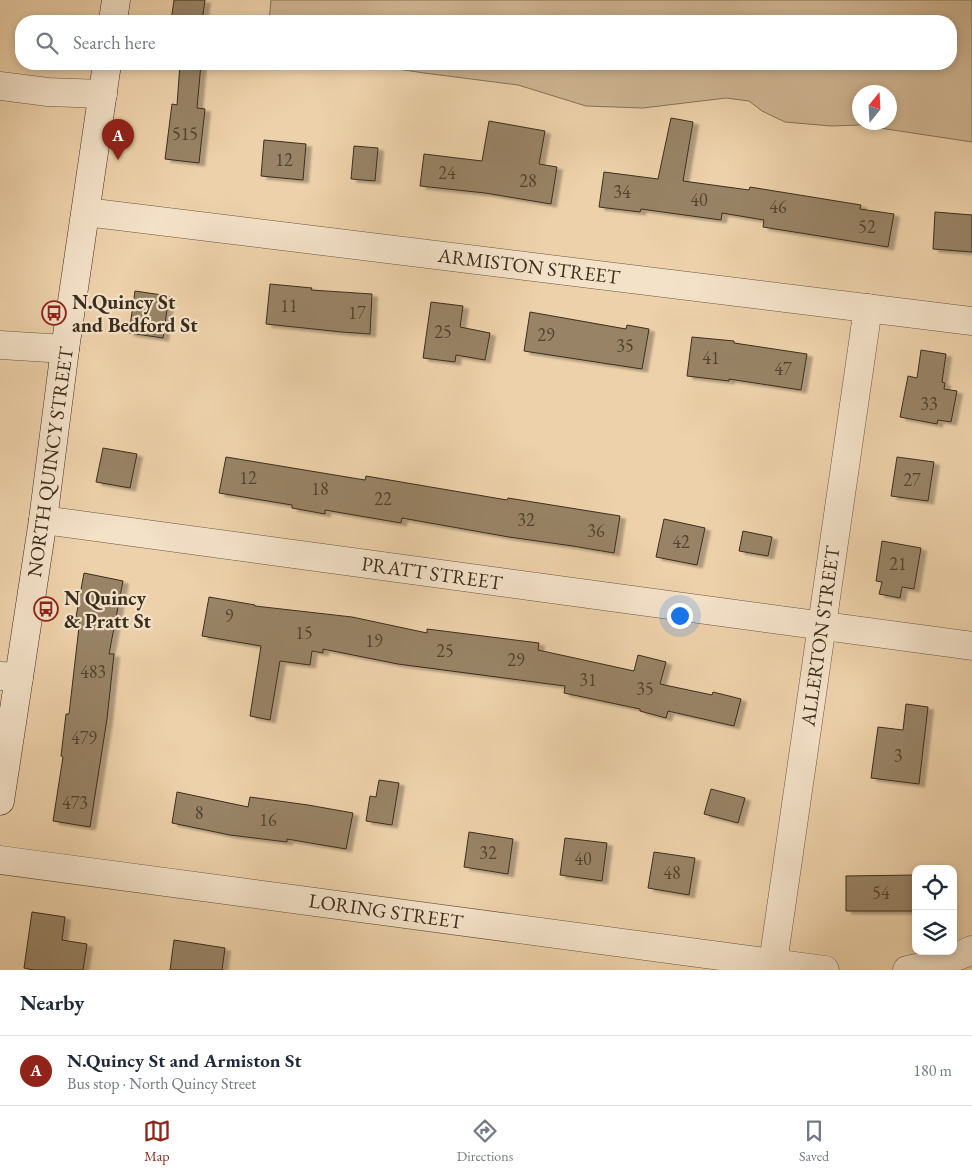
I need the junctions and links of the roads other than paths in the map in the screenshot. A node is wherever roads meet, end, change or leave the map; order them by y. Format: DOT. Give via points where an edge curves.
graph roads {
  1 [pos="116,0"];
  2 [pos="114,15"];
  3 [pos="106,70"];
  4 [pos="0,86"];
  5 [pos="103,94"];
  6 [pos="86,212"];
  7 [pos="868,308"];
  8 [pos="972,321"];
  9 [pos="0,345"];
  10 [pos="65,349"];
  11 [pos="43,520"];
  12 [pos="822,627"];
  13 [pos="972,646"];
  14 [pos="10,676"];
  15 [pos="0,801"];
  16 [pos="0,860"];
  17 [pos="972,950"];
  18 [pos="773,963"];
  19 [pos="825,970"];
  20 [pos="907,970"];
  1 -- 2 [label="street"];
  3 -- 5 [label="street, NORTH QUINCY STREET"];
  4 -- 5 [label="street"];
  5 -- 6 [label="street, NORTH QUINCY STREET"];
  6 -- 7 [label="street, ARMISTON STREET"];
  6 -- 10 [label="street, NORTH QUINCY STREET"];
  7 -- 8 [label="street, ARMISTON STREET"];
  7 -- 12 [label="street, ALLERTON STREET"];
  9 -- 10 [label="street"];
  10 -- 11 [label="street, NORTH QUINCY STREET"];
  11 -- 12 [label="street, PRATT STREET"];
  11 -- 14 [label="street, NORTH QUINCY STREET"];
  12 -- 13 [label="street, PRATT STREET"];
  12 -- 18 [label="street, ALLERTON STREET"];
  14 -- 15 [label="street, NORTH QUINCY STREET"];
  16 -- 18 [label="street, LORING STREET"];
  17 -- 20 [label="street" via="930,966"];
  18 -- 19 [label="street, LORING STREET"];
}
